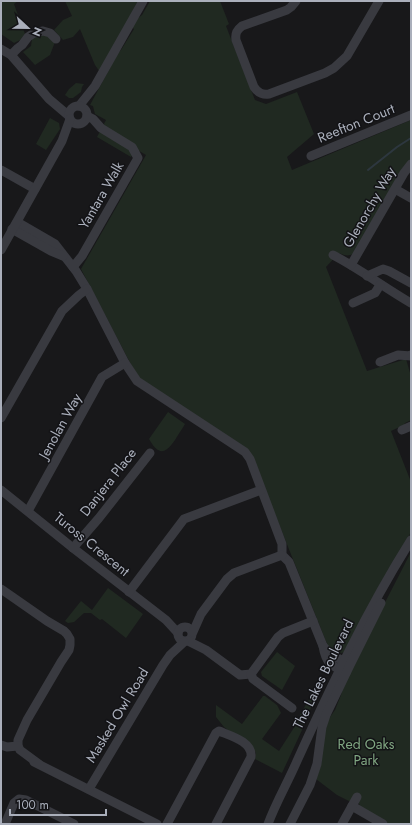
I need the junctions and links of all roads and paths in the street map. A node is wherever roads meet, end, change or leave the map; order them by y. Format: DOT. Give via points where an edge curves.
graph roads {
  1 [pos="142,1"];
  2 [pos="296,1"];
  3 [pos="379,1"];
  4 [pos="56,39"];
  5 [pos="1,49"];
  6 [pos="11,55"];
  7 [pos="49,99"];
  8 [pos="81,115"];
  9 [pos="411,116"];
  10 [pos="69,117"];
  11 [pos="62,141"];
  12 [pos="311,156"];
  13 [pos="411,164"];
  14 [pos="1,170"];
  15 [pos="35,189"];
  16 [pos="395,189"];
  17 [pos="411,198"];
  18 [pos="15,225"];
  19 [pos="1,250"];
  20 [pos="333,255"];
  21 [pos="351,265"];
  22 [pos="73,267"];
  23 [pos="367,276"];
  24 [pos="411,283"];
  25 [pos="380,284"];
  26 [pos="87,290"];
  27 [pos="353,303"];
  28 [pos="411,303"];
  29 [pos="411,355"];
  30 [pos="411,360"];
  31 [pos="380,362"];
  32 [pos="125,363"];
  33 [pos="1,418"];
  34 [pos="150,452"];
  35 [pos="1,490"];
  36 [pos="261,490"];
  37 [pos="28,511"];
  38 [pos="411,541"];
  39 [pos="72,548"];
  40 [pos="282,555"];
  41 [pos="1,589"];
  42 [pos="129,592"];
  43 [pos="313,621"];
  44 [pos="185,634"];
  45 [pos="345,667"];
  46 [pos="251,674"];
  47 [pos="292,708"];
  48 [pos="1,745"];
  49 [pos="16,746"];
  50 [pos="318,754"];
  51 [pos="299,757"];
  52 [pos="89,790"];
  53 [pos="357,797"];
  54 [pos="352,806"];
  55 [pos="5,824"];
  56 [pos="74,824"];
  57 [pos="157,824"];
  58 [pos="167,824"];
  59 [pos="216,824"];
  60 [pos="268,824"];
  61 [pos="290,824"];
  62 [pos="342,824"];
  63 [pos="383,824"];
  1 -- 8 [label="street"];
  2 -- 3 [label="street" via="287,10 242,26 236,32 236,40 254,87 260,94 269,94 334,68 347,56"];
  4 -- 6 [label="street" via="50,32 34,32"];
  5 -- 6 [label="street"];
  6 -- 7 [label="street"];
  7 -- 8 [label="street"];
  7 -- 10 [label="street"];
  8 -- 10 [label="street" via="73,123"];
  8 -- 11 [label="street"];
  8 -- 22 [label="street, Yantara Walk" via="93,119 101,128 132,147 138,158 82,256"];
  9 -- 12 [label="street, Reefton Court"];
  10 -- 11 [label="street"];
  11 -- 15 [label="street"];
  13 -- 16 [label="street, Glenorchy Way"];
  14 -- 15 [label="street"];
  15 -- 18 [label="street"];
  16 -- 17 [label="street"];
  16 -- 21 [label="street, Glenorchy Way"];
  18 -- 19 [label="street"];
  18 -- 22 [label="street" via="55,244"];
  20 -- 21 [label="street"];
  21 -- 23 [label="street"];
  22 -- 26 [label="street"];
  23 -- 24 [label="street" via="383,269"];
  23 -- 25 [label="street"];
  25 -- 27 [label="street" via="375,293"];
  25 -- 28 [label="street"];
  26 -- 32 [label="street"];
  26 -- 33 [label="street" via="62,311"];
  29 -- 30 [label="street"];
  29 -- 31 [label="street" via="398,355"];
  32 -- 36 [label="street" via="137,381 245,452"];
  32 -- 37 [label="street, Jenolan Way" via="102,377"];
  34 -- 39 [label="street, Danjera Place" via="99,518"];
  35 -- 37 [label="street, Tuross Crescent"];
  36 -- 40 [label="street" via="282,544"];
  36 -- 42 [label="street" via="184,519"];
  37 -- 39 [label="street, Tuross Crescent"];
  38 -- 45 [label="street, The Lakes Boulevard" via="383,586"];
  39 -- 42 [label="street, Tuross Crescent"];
  40 -- 43 [label="street" via="289,562"];
  40 -- 44 [label="street" via="227,579"];
  41 -- 49 [label="street" via="68,639 61,662 18,731 15,738"];
  42 -- 44 [label="street, Tuross Crescent"];
  43 -- 45 [label="street" via="326,659 333,665"];
  43 -- 46 [label="street" via="282,633"];
  44 -- 46 [label="street, Tuross Crescent" via="240,675"];
  44 -- 52 [label="street, Masked Owl Road" via="159,671"];
  45 -- 50 [label="street, The Lakes Boulevard" via="322,727"];
  45 -- 51 [label="street, The Lakes Boulevard" via="318,715"];
  46 -- 47 [label="street" via="253,679"];
  48 -- 49 [label="street"];
  49 -- 52 [label="street" via="22,757"];
  50 -- 51 [label="street" via="310,750 303,752"];
  50 -- 61 [label="street, The Lakes Boulevard" via="310,785"];
  51 -- 60 [label="street, The Lakes Boulevard"];
  52 -- 57 [label="street"];
  53 -- 54 [label="street"];
  54 -- 62 [label="street"];
  54 -- 63 [label="street"];
  55 -- 56 [label="street" via="14,803 19,800 26,800"];
  58 -- 59 [label="street" via="219,731 238,739 252,752"];
}
